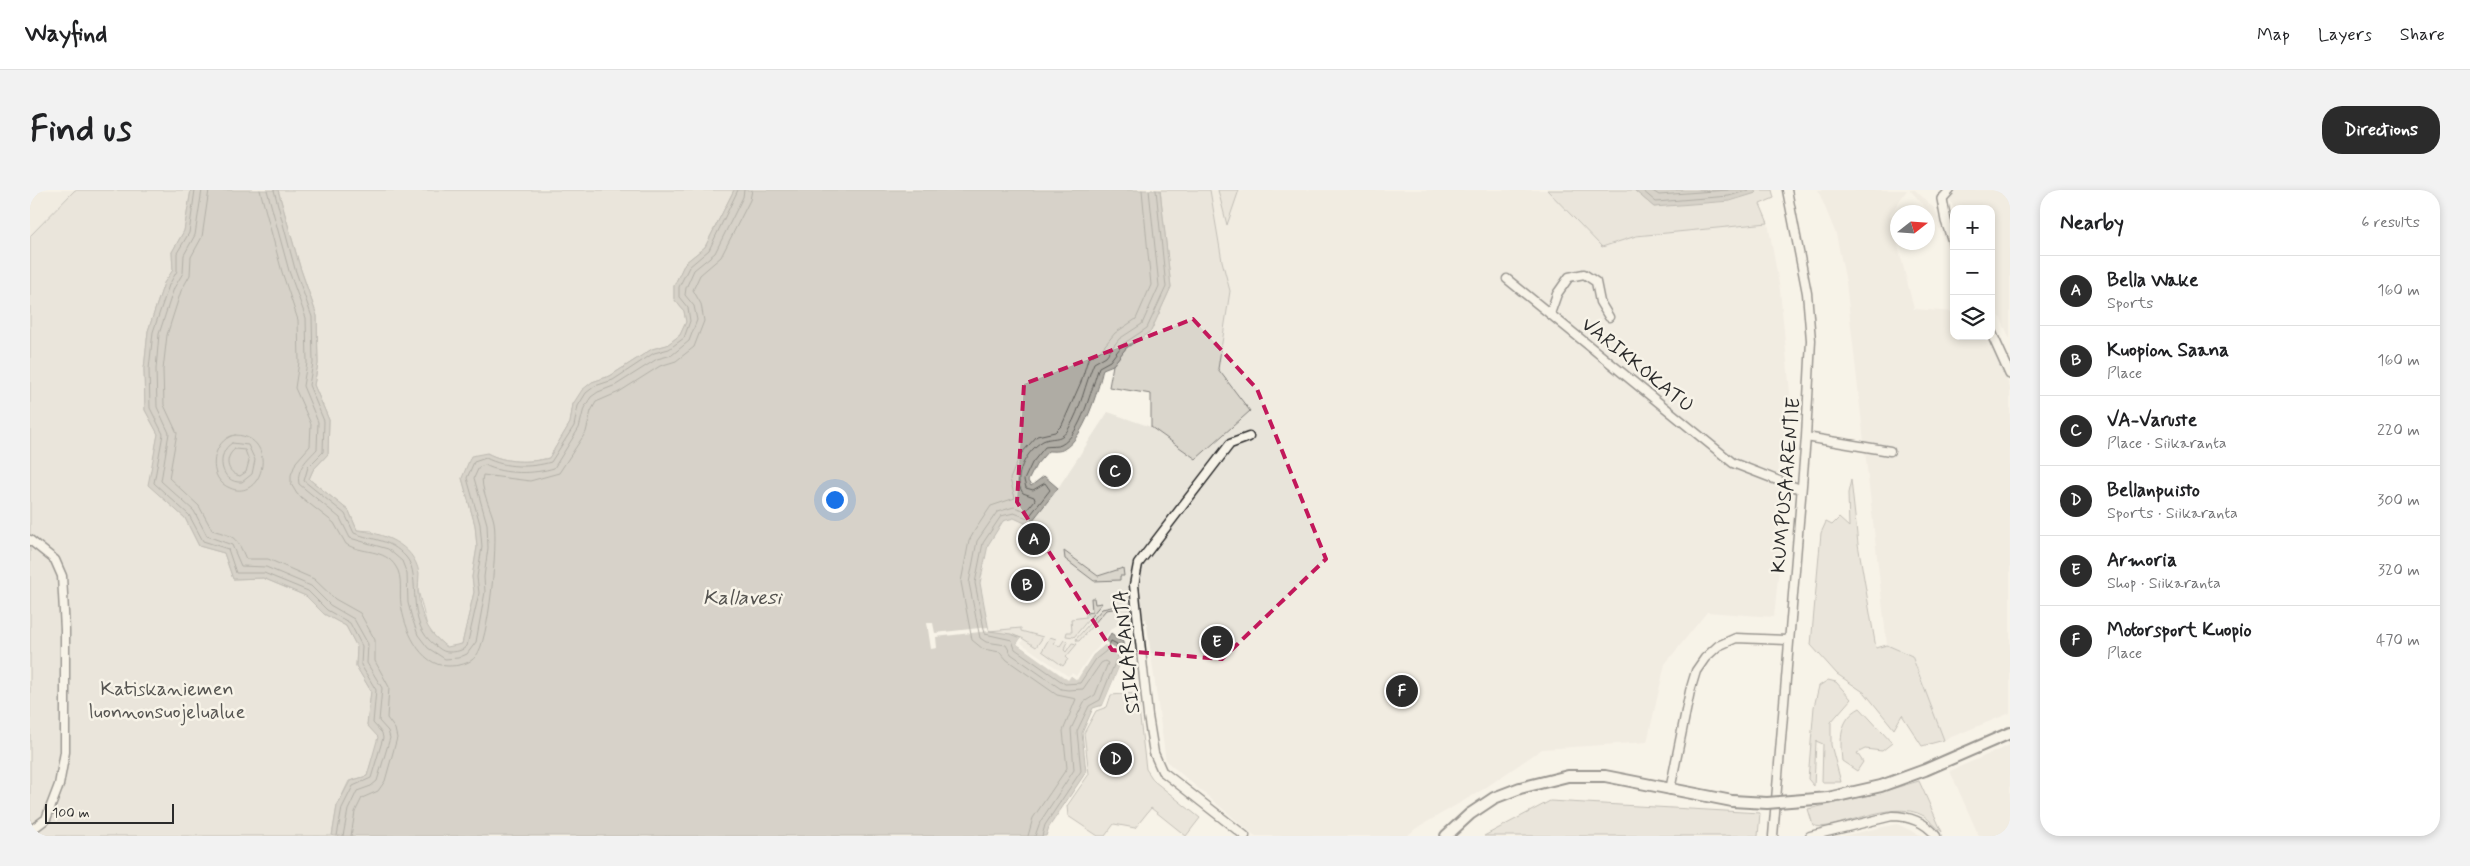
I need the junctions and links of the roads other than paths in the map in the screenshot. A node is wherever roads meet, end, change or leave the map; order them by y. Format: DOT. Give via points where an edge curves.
graph roads {
  1 [pos="1787,190"];
  2 [pos="1950,190"];
  3 [pos="1942,199"];
  4 [pos="1950,232"];
  5 [pos="1507,279"];
  6 [pos="1550,314"];
  7 [pos="1610,317"];
  8 [pos="1995,340"];
  9 [pos="2010,374"];
  10 [pos="1249,437"];
  11 [pos="1806,437"];
  12 [pos="1890,451"];
  13 [pos="1800,489"];
  14 [pos="30,540"];
  15 [pos="1788,640"];
  16 [pos="2010,733"];
  17 [pos="1670,790"];
  18 [pos="30,831"];
  19 [pos="1822,835"];
  20 [pos="1245,836"];
  21 [pos="1446,836"];
  22 [pos="1773,836"];
  23 [pos="1810,836"];
  24 [pos="1936,836"];
  1 -- 11 [label="street, KUMPUSAARENTIE" via="1809,310 1811,340"];
  2 -- 3 [label="street"];
  3 -- 4 [label="street"];
  5 -- 6 [label="street"];
  6 -- 7 [label="street, VARIKKOKATU" via="1557,294 1569,278 1584,274 1596,282 1600,302"];
  6 -- 13 [label="street, VARIKKOKATU" via="1733,463"];
  8 -- 9 [label="street"];
  10 -- 20 [label="street, SIIKARANTA" via="1230,444 1138,564 1134,585 1148,716 1158,764 1162,771"];
  11 -- 12 [label="street"];
  11 -- 13 [label="street, KUMPUSAARENTIE"];
  13 -- 15 [label="street, KUMPUSAARENTIE"];
  14 -- 18 [label="street" via="55,560 62,576 65,630 63,760 59,785 46,819"];
  15 -- 17 [label="street" via="1736,638 1718,646 1705,658 1690,691"];
  15 -- 22 [label="street, KUMPUSAARENTIE"];
  16 -- 17 [label="main road, bridge" via="1925,770 1880,786 1828,798 1775,803 1732,801"];
  17 -- 21 [label="main road" via="1605,776 1568,776 1494,798"];
  19 -- 23 [label="street"];
  19 -- 24 [label="street" via="1902,816 1922,823"];
}
